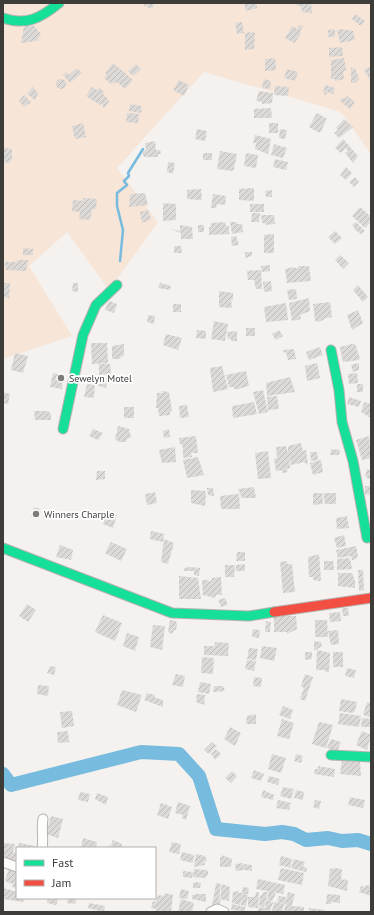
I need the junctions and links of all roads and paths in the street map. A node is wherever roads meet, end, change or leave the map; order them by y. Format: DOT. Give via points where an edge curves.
graph roads {
  1 [pos="59,3"];
  2 [pos="3,18"];
  3 [pos="117,285"];
  4 [pos="331,350"];
  5 [pos="62,429"];
  6 [pos="367,538"];
  7 [pos="3,548"];
  8 [pos="371,598"];
  9 [pos="331,755"];
  10 [pos="371,757"];
  11 [pos="43,818"];
  12 [pos="42,847"];
  13 [pos="3,862"];
  14 [pos="16,867"];
  15 [pos="211,912"];
  16 [pos="224,912"];
  1 -- 2 [label="street" via="47,13 24,24"];
  3 -- 5 [label="street" via="96,305 83,335"];
  4 -- 6 [label="street" via="342,422 353,461"];
  7 -- 8 [label="street" via="172,613 249,616"];
  9 -- 10 [label="street"];
  11 -- 12 [label="street"];
  13 -- 14 [label="street"];
  15 -- 16 [label="street" via="217,909"];
}
